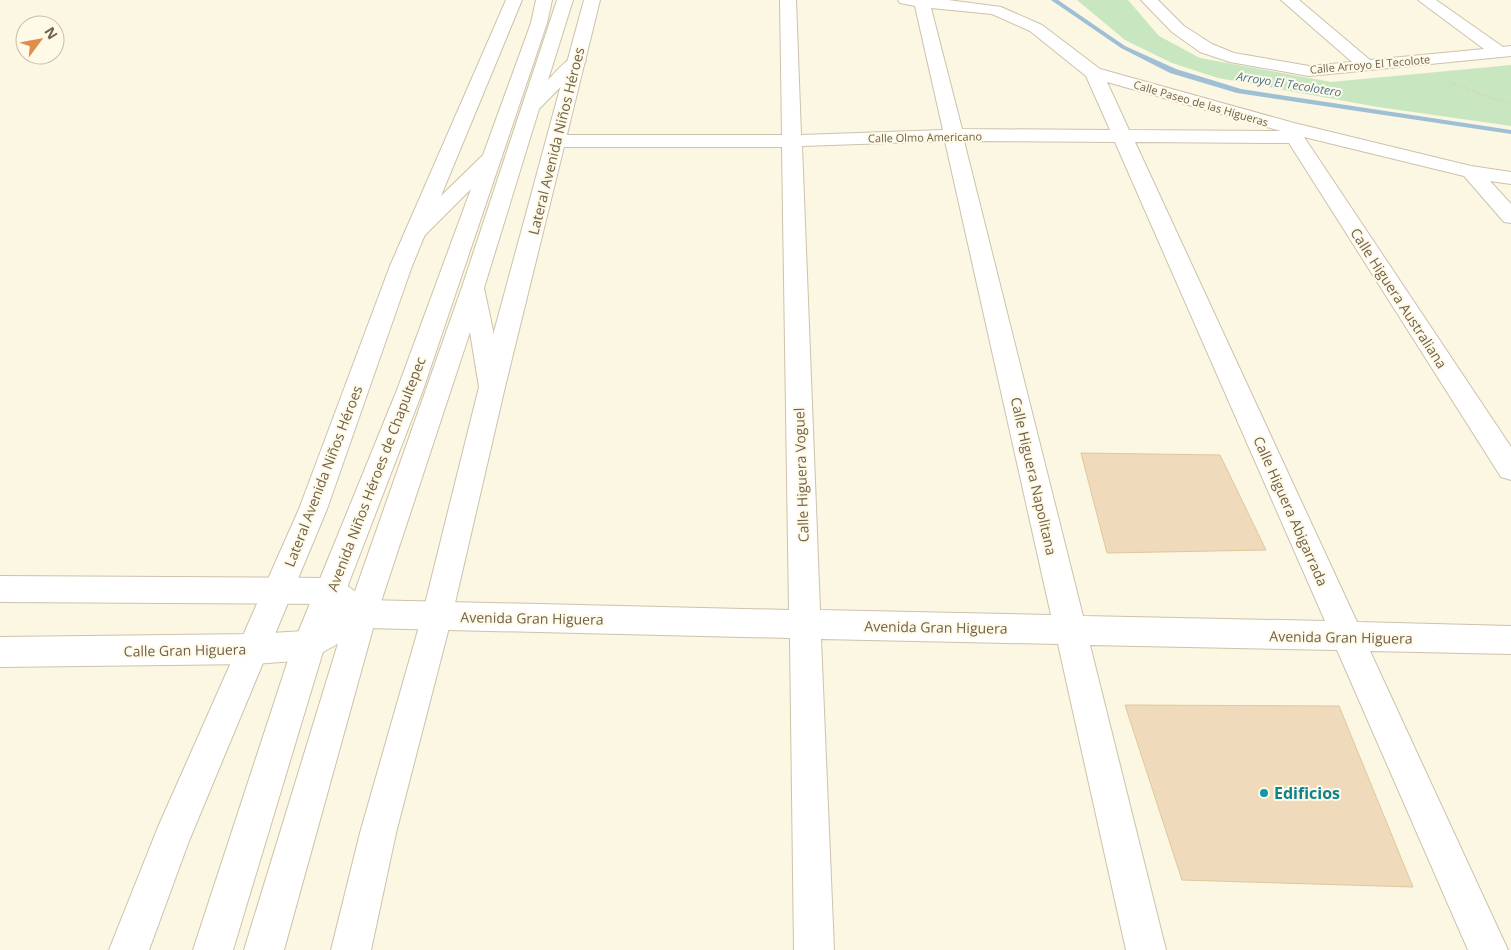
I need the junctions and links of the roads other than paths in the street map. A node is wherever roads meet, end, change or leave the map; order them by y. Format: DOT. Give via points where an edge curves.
graph roads {
  1 [pos="514,0"];
  2 [pos="532,0"];
  3 [pos="544,0"];
  4 [pos="565,0"];
  5 [pos="592,0"];
  6 [pos="788,0"];
  7 [pos="1149,0"];
  8 [pos="1289,0"];
  9 [pos="1426,0"];
  10 [pos="914,1"];
  11 [pos="539,23"];
  12 [pos="1505,51"];
  13 [pos="577,61"];
  14 [pos="1366,65"];
  15 [pos="1094,73"];
  16 [pos="529,109"];
  17 [pos="1291,132"];
  18 [pos="953,135"];
  19 [pos="1123,137"];
  20 [pos="556,141"];
  21 [pos="792,141"];
  22 [pos="493,155"];
  23 [pos="1471,172"];
  24 [pos="1511,178"];
  25 [pos="1511,217"];
  26 [pos="416,231"];
  27 [pos="472,287"];
  28 [pos="492,387"];
  29 [pos="1511,469"];
  30 [pos="0,590"];
  31 [pos="278,591"];
  32 [pos="331,591"];
  33 [pos="362,614"];
  34 [pos="437,616"];
  35 [pos="805,624"];
  36 [pos="1071,630"];
  37 [pos="1348,637"];
  38 [pos="1511,640"];
  39 [pos="309,645"];
  40 [pos="253,649"];
  41 [pos="0,652"];
  42 [pos="129,950"];
  43 [pos="213,950"];
  44 [pos="264,950"];
  45 [pos="351,950"];
  46 [pos="814,950"];
  47 [pos="1146,950"];
  48 [pos="1488,950"];
  1 -- 26 [label="street, Lateral Avenida Niños Héroes"];
  2 -- 11 [label="street"];
  3 -- 11 [label="street, Avenida Niños Héroes de Chapultepec"];
  4 -- 16 [label="street, Avenida Niños Héroes de Chapultepec"];
  5 -- 13 [label="street, Lateral Avenida Niños Héroes"];
  6 -- 21 [label="street, Calle Higuera Voguel"];
  7 -- 14 [label="street, Calle Arroyo El Tecolote" via="1178,29 1206,48 1230,58 1309,70"];
  8 -- 14 [label="street"];
  9 -- 12 [label="street"];
  10 -- 15 [label="street, Calle Paseo de las Higueras" via="995,10 1036,28"];
  10 -- 18 [label="street, Calle Higuera Napolitana"];
  11 -- 22 [label="street, Avenida Niños Héroes de Chapultepec"];
  12 -- 14 [label="street, Calle Arroyo El Tecolote"];
  13 -- 16 [label="street"];
  13 -- 20 [label="street, Lateral Avenida Niños Héroes"];
  15 -- 17 [label="street, Calle Paseo de las Higueras"];
  15 -- 19 [label="street, Calle Higuera Abigarrada"];
  16 -- 27 [label="street, Avenida Niños Héroes de Chapultepec"];
  17 -- 19 [label="street, Calle Olmo Americano"];
  17 -- 23 [label="street, Calle Paseo de las Higueras"];
  17 -- 29 [label="street, Calle Higuera Australiana"];
  18 -- 19 [label="street, Calle Olmo Americano"];
  18 -- 21 [label="street, Calle Olmo Americano"];
  18 -- 36 [label="street, Calle Higuera Napolitana"];
  19 -- 37 [label="street, Calle Higuera Abigarrada"];
  20 -- 21 [label="street, Calle Olmo Americano"];
  20 -- 28 [label="street, Lateral Avenida Niños Héroes"];
  21 -- 35 [label="street, Calle Higuera Voguel"];
  22 -- 26 [label="street"];
  22 -- 32 [label="street, Avenida Niños Héroes de Chapultepec" via="410,390"];
  23 -- 24 [label="street, Calle Paseo de las Higueras"];
  23 -- 25 [label="street"];
  26 -- 31 [label="street, Lateral Avenida Niños Héroes" via="313,509"];
  27 -- 28 [label="street"];
  27 -- 33 [label="street, Avenida Niños Héroes de Chapultepec"];
  28 -- 34 [label="street, Lateral Avenida Niños Héroes"];
  30 -- 31 [label="street"];
  31 -- 32 [label="street"];
  31 -- 40 [label="street, Lateral Avenida Niños Héroes"];
  32 -- 33 [label="street"];
  32 -- 39 [label="street, Avenida Niños Héroes de Chapultepec"];
  33 -- 34 [label="street, Avenida Gran Higuera"];
  33 -- 39 [label="street, Calle Gran Higuera"];
  33 -- 44 [label="street, Avenida Niños Héroes de Chapultepec"];
  34 -- 35 [label="street, Avenida Gran Higuera"];
  34 -- 45 [label="street, Lateral Avenida Niños Héroes" via="378,833"];
  35 -- 36 [label="street, Avenida Gran Higuera"];
  35 -- 46 [label="street, Calle Higuera Voguel"];
  36 -- 37 [label="street, Avenida Gran Higuera"];
  36 -- 47 [label="street, Calle Higuera Napolitana"];
  37 -- 38 [label="street, Avenida Gran Higuera"];
  37 -- 48 [label="street, Calle Higuera Abigarrada"];
  39 -- 40 [label="street, Calle Gran Higuera"];
  39 -- 43 [label="street, Avenida Niños Héroes de Chapultepec"];
  40 -- 41 [label="street, Calle Gran Higuera"];
  40 -- 42 [label="street, Lateral Avenida Niños Héroes" via="171,840"];
}
